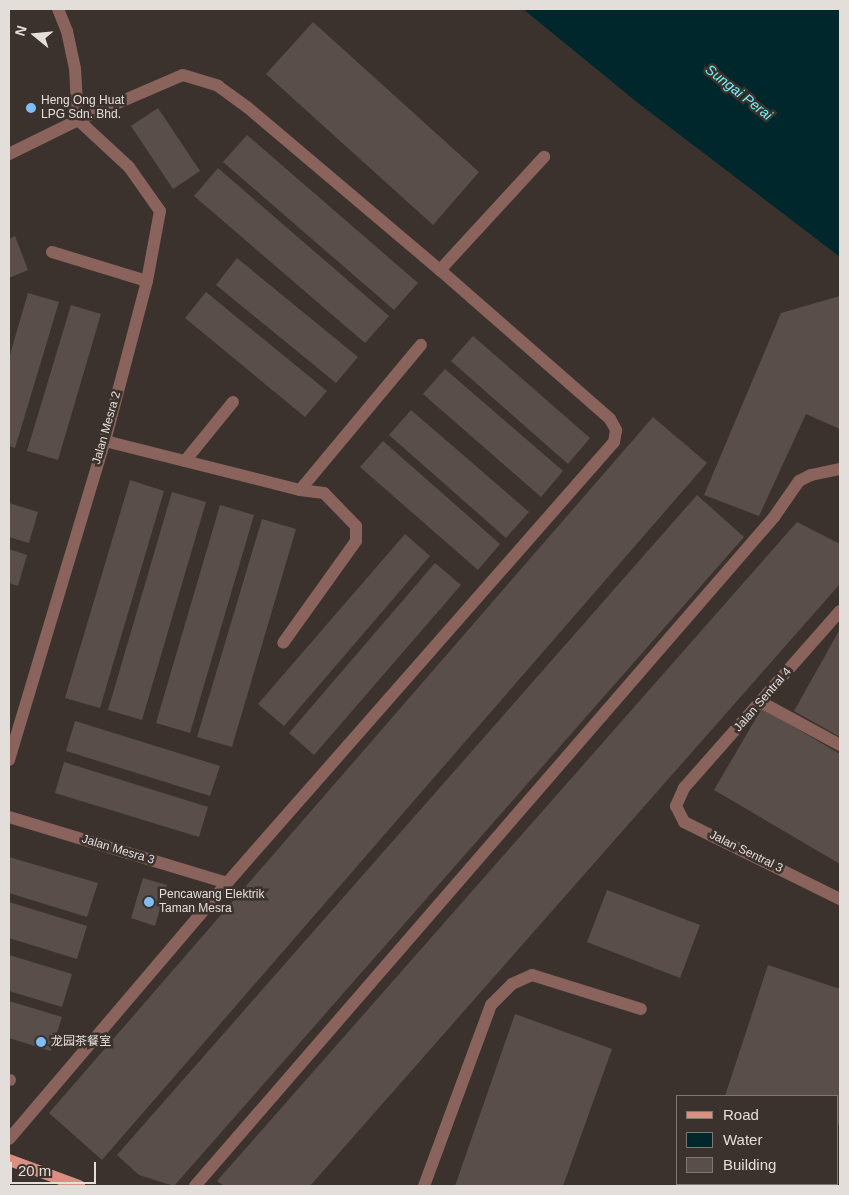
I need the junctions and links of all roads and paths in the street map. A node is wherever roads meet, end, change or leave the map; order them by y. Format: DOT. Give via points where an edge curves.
graph roads {
  1 [pos="58,9"];
  2 [pos="78,120"];
  3 [pos="9,154"];
  4 [pos="544,157"];
  5 [pos="52,252"];
  6 [pos="440,270"];
  7 [pos="147,281"];
  8 [pos="421,345"];
  9 [pos="233,402"];
  10 [pos="105,440"];
  11 [pos="185,461"];
  12 [pos="840,469"];
  13 [pos="300,490"];
  14 [pos="840,611"];
  15 [pos="284,643"];
  16 [pos="761,702"];
  17 [pos="840,745"];
  18 [pos="9,760"];
  19 [pos="684,788"];
  20 [pos="9,817"];
  21 [pos="227,883"];
  22 [pos="840,899"];
  23 [pos="641,1009"];
  24 [pos="9,1138"];
  25 [pos="9,1160"];
  26 [pos="79,1186"];
  27 [pos="195,1186"];
  28 [pos="424,1186"];
  1 -- 2 [label="street" via="67,31 75,69"];
  2 -- 3 [label="street"];
  2 -- 6 [label="street" via="183,76 218,86"];
  2 -- 7 [label="street, Jalan Mesra 2" via="129,167 160,211"];
  4 -- 6 [label="street"];
  5 -- 7 [label="street"];
  6 -- 21 [label="street" via="610,419 616,430 614,442"];
  7 -- 10 [label="street, Jalan Mesra 2"];
  8 -- 13 [label="street"];
  9 -- 11 [label="street"];
  10 -- 11 [label="street"];
  10 -- 18 [label="street, Jalan Mesra 2"];
  11 -- 13 [label="street"];
  12 -- 27 [label="street" via="799,481 774,517"];
  13 -- 15 [label="street" via="324,494 356,526 356,541"];
  14 -- 16 [label="street, Jalan Sentral 4"];
  16 -- 17 [label="street"];
  16 -- 19 [label="street, Jalan Sentral 4"];
  19 -- 22 [label="street, Jalan Sentral 3" via="676,806 684,822"];
  20 -- 21 [label="street, Jalan Mesra 3"];
  21 -- 24 [label="street"];
  23 -- 28 [label="street" via="532,975 512,984 491,1005"];
  25 -- 26 [label="main road"];
}
